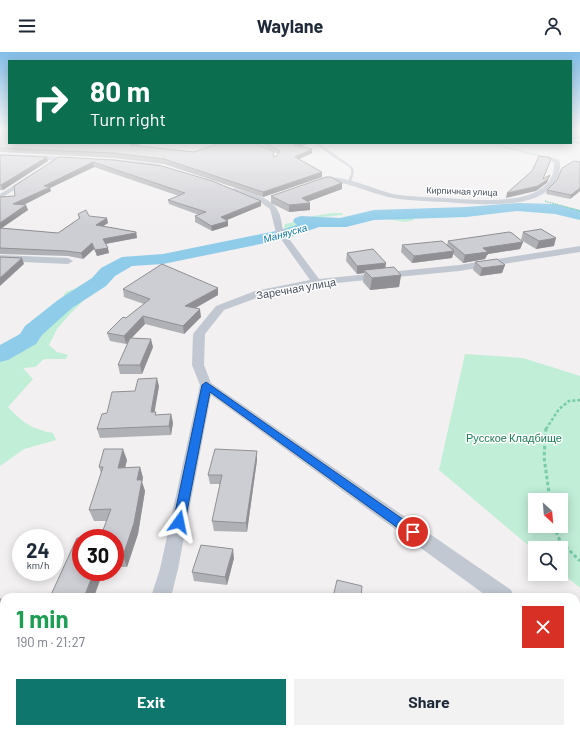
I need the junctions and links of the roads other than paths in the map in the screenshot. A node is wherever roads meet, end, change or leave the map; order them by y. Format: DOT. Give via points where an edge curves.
graph roads {
  1 [pos="53,163"];
  2 [pos="129,163"];
  3 [pos="345,163"];
  4 [pos="557,163"];
  5 [pos="46,167"];
  6 [pos="164,167"];
  7 [pos="33,176"];
  8 [pos="314,183"];
  9 [pos="349,183"];
  10 [pos="229,188"];
  11 [pos="0,198"];
  12 [pos="271,199"];
  13 [pos="264,202"];
  14 [pos="580,249"];
  15 [pos="0,258"];
  16 [pos="68,261"];
  17 [pos="316,282"];
  18 [pos="206,385"];
  19 [pos="162,593"];
  20 [pos="498,593"];
  1 -- 5 [label="street"];
  2 -- 6 [label="street"];
  3 -- 9 [label="lane" via="352,169"];
  4 -- 9 [label="street, Кирпичная улица" via="553,183 542,193 492,202 406,197 380,193"];
  7 -- 11 [label="street"];
  8 -- 9 [label="street, Кирпичная улица" via="330,179"];
  10 -- 13 [label="street"];
  12 -- 13 [label="street"];
  13 -- 17 [label="street" via="276,212 277,225 282,235"];
  14 -- 17 [label="street, Заречная улица" via="459,268"];
  15 -- 16 [label="street"];
  17 -- 18 [label="street, Заречная улица" via="259,293 220,308 199,334 198,365"];
  18 -- 19 [label="street" via="171,561"];
  18 -- 20 [label="street"];
}
